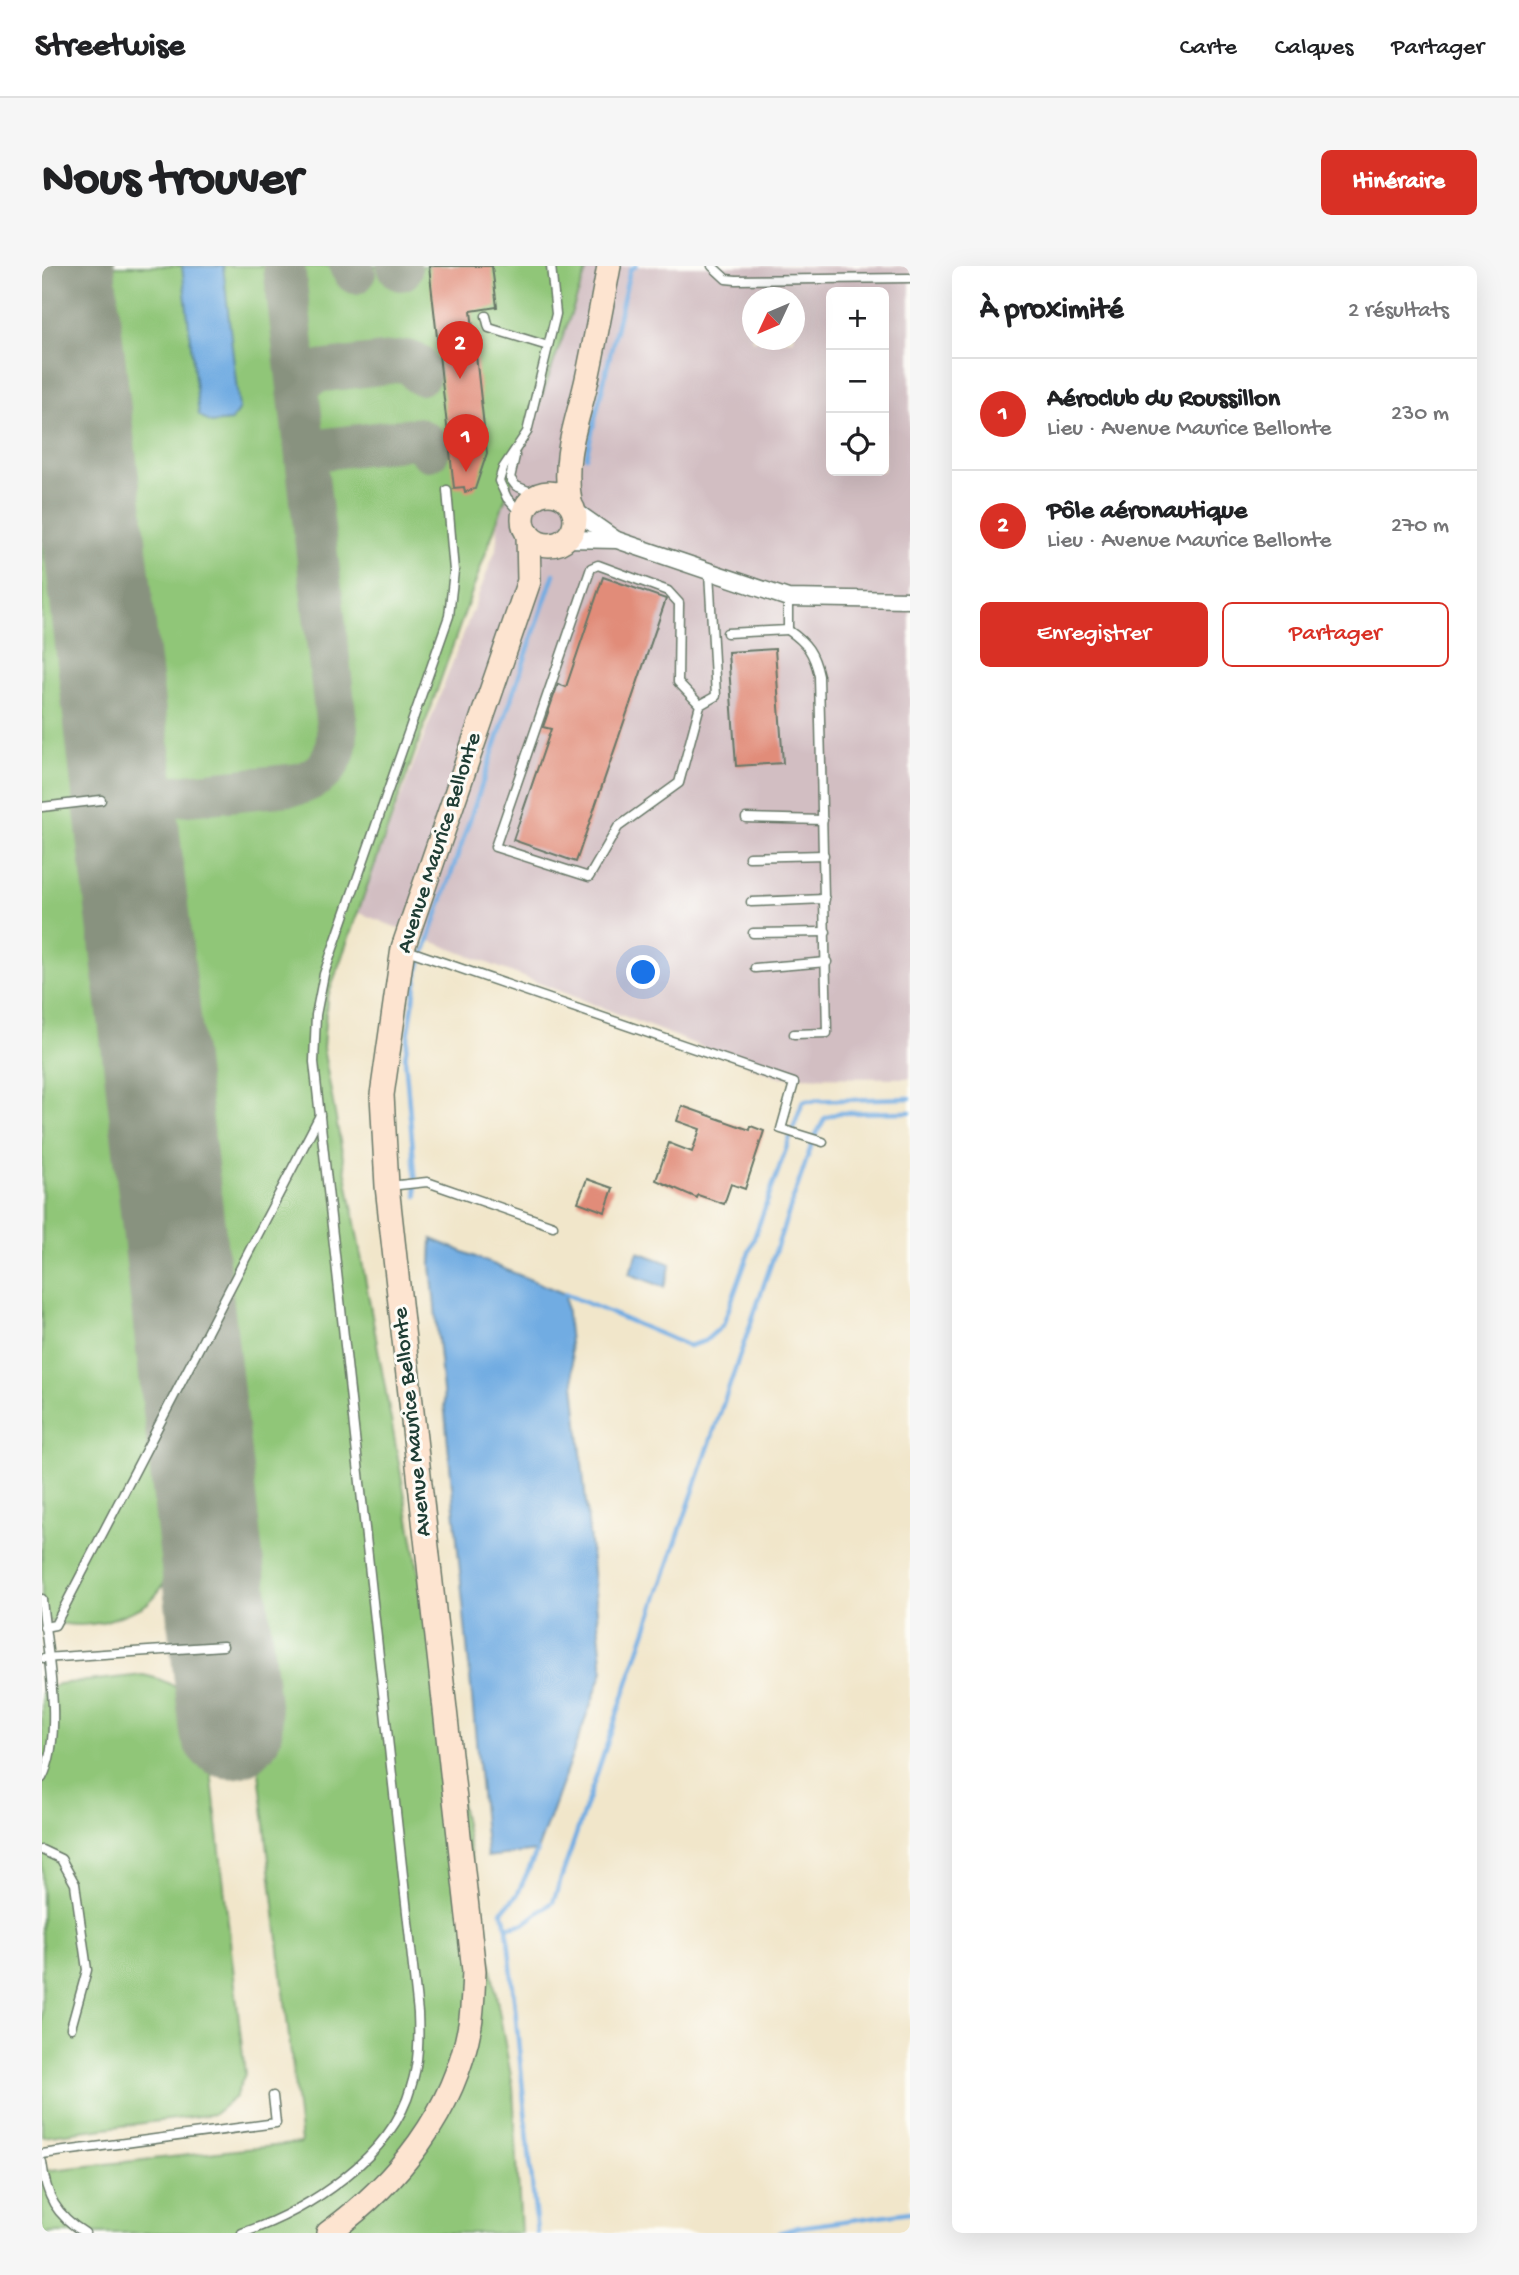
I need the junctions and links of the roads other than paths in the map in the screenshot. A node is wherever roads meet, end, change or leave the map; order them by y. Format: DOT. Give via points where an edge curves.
graph roads {
  1 [pos="551,266"];
  2 [pos="609,266"];
  3 [pos="712,266"];
  4 [pos="910,278"];
  5 [pos="486,316"];
  6 [pos="548,346"];
  7 [pos="517,450"];
  8 [pos="567,454"];
  9 [pos="447,490"];
  10 [pos="540,494"];
  11 [pos="572,507"];
  12 [pos="526,525"];
  13 [pos="617,540"];
  14 [pos="561,542"];
  15 [pos="709,572"];
  16 [pos="529,581"];
  17 [pos="788,598"];
  18 [pos="910,600"];
  19 [pos="788,629"];
  20 [pos="727,633"];
  21 [pos="700,705"];
  22 [pos="101,800"];
  23 [pos="42,807"];
  24 [pos="746,818"];
  25 [pos="823,820"];
  26 [pos="824,855"];
  27 [pos="749,857"];
  28 [pos="825,900"];
  29 [pos="751,902"];
  30 [pos="826,932"];
  31 [pos="753,933"];
  32 [pos="408,950"];
  33 [pos="827,962"];
  34 [pos="755,968"];
  35 [pos="794,1034"];
  36 [pos="320,1115"];
  37 [pos="823,1142"];
  38 [pos="396,1186"];
  39 [pos="553,1226"];
  40 [pos="42,1598"];
  41 [pos="44,1627"];
  42 [pos="223,1646"];
  43 [pos="45,1658"];
  44 [pos="42,1778"];
  45 [pos="42,1850"];
  46 [pos="71,2028"];
  47 [pos="273,2096"];
  48 [pos="42,2154"];
  49 [pos="42,2162"];
  50 [pos="85,2233"];
  51 [pos="242,2233"];
  52 [pos="328,2233"];
  1 -- 6 [label="lane" via="556,314"];
  2 -- 8 [label="street"];
  3 -- 4 [label="lane" via="720,275 736,280"];
  5 -- 6 [label="lane" via="489,328"];
  6 -- 7 [label="lane" via="527,432"];
  7 -- 10 [label="lane" via="510,478 516,486"];
  7 -- 12 [label="lane" via="499,481"];
  8 -- 10 [label="street"];
  8 -- 11 [label="street"];
  9 -- 36 [label="lane" via="454,571 449,615 324,974 314,1062"];
  10 -- 11 [label="street" via="558,494"];
  10 -- 12 [label="street" via="530,500"];
  11 -- 13 [label="street"];
  11 -- 14 [label="street" via="575,527"];
  12 -- 14 [label="street" via="540,544"];
  12 -- 16 [label="street, Avenue Maurice Bellonte"];
  13 -- 14 [label="street"];
  13 -- 15 [label="street"];
  14 -- 16 [label="street, Avenue Maurice Bellonte"];
  15 -- 17 [label="street"];
  15 -- 21 [label="lane" via="716,696"];
  16 -- 32 [label="street, Avenue Maurice Bellonte"];
  17 -- 18 [label="street"];
  17 -- 19 [label="lane"];
  19 -- 20 [label="lane"];
  19 -- 25 [label="lane" via="806,642 819,676"];
  21 -- 21 [label="lane" via="679,783 618,827 589,877 495,847 591,568 598,565 668,591 678,603 678,682"];
  22 -- 23 [label="lane"];
  24 -- 25 [label="lane"];
  25 -- 26 [label="lane"];
  26 -- 27 [label="lane"];
  26 -- 28 [label="lane"];
  28 -- 29 [label="lane"];
  28 -- 30 [label="lane"];
  30 -- 31 [label="lane"];
  30 -- 33 [label="lane"];
  32 -- 37 [label="lane" via="794,1083 780,1129"];
  32 -- 38 [label="street, Avenue Maurice Bellonte" via="382,1095"];
  33 -- 34 [label="lane"];
  33 -- 35 [label="lane" via="827,1033"];
  36 -- 41 [label="lane" via="55,1625"];
  36 -- 51 [label="lane" via="419,2051 400,2113 366,2157 306,2204"];
  38 -- 39 [label="lane" via="425,1182"];
  38 -- 52 [label="street, Avenue Maurice Bellonte" via="474,1971 470,2025 456,2076 432,2126 365,2206"];
  40 -- 41 [label="lane"];
  41 -- 43 [label="lane"];
  42 -- 43 [label="lane"];
  43 -- 44 [label="lane" via="52,1715 51,1754"];
  45 -- 46 [label="lane" via="61,1859 75,1884 87,1970"];
  47 -- 48 [label="lane" via="276,2123"];
  49 -- 50 [label="lane" via="44,2183 54,2204 66,2221"];
}
